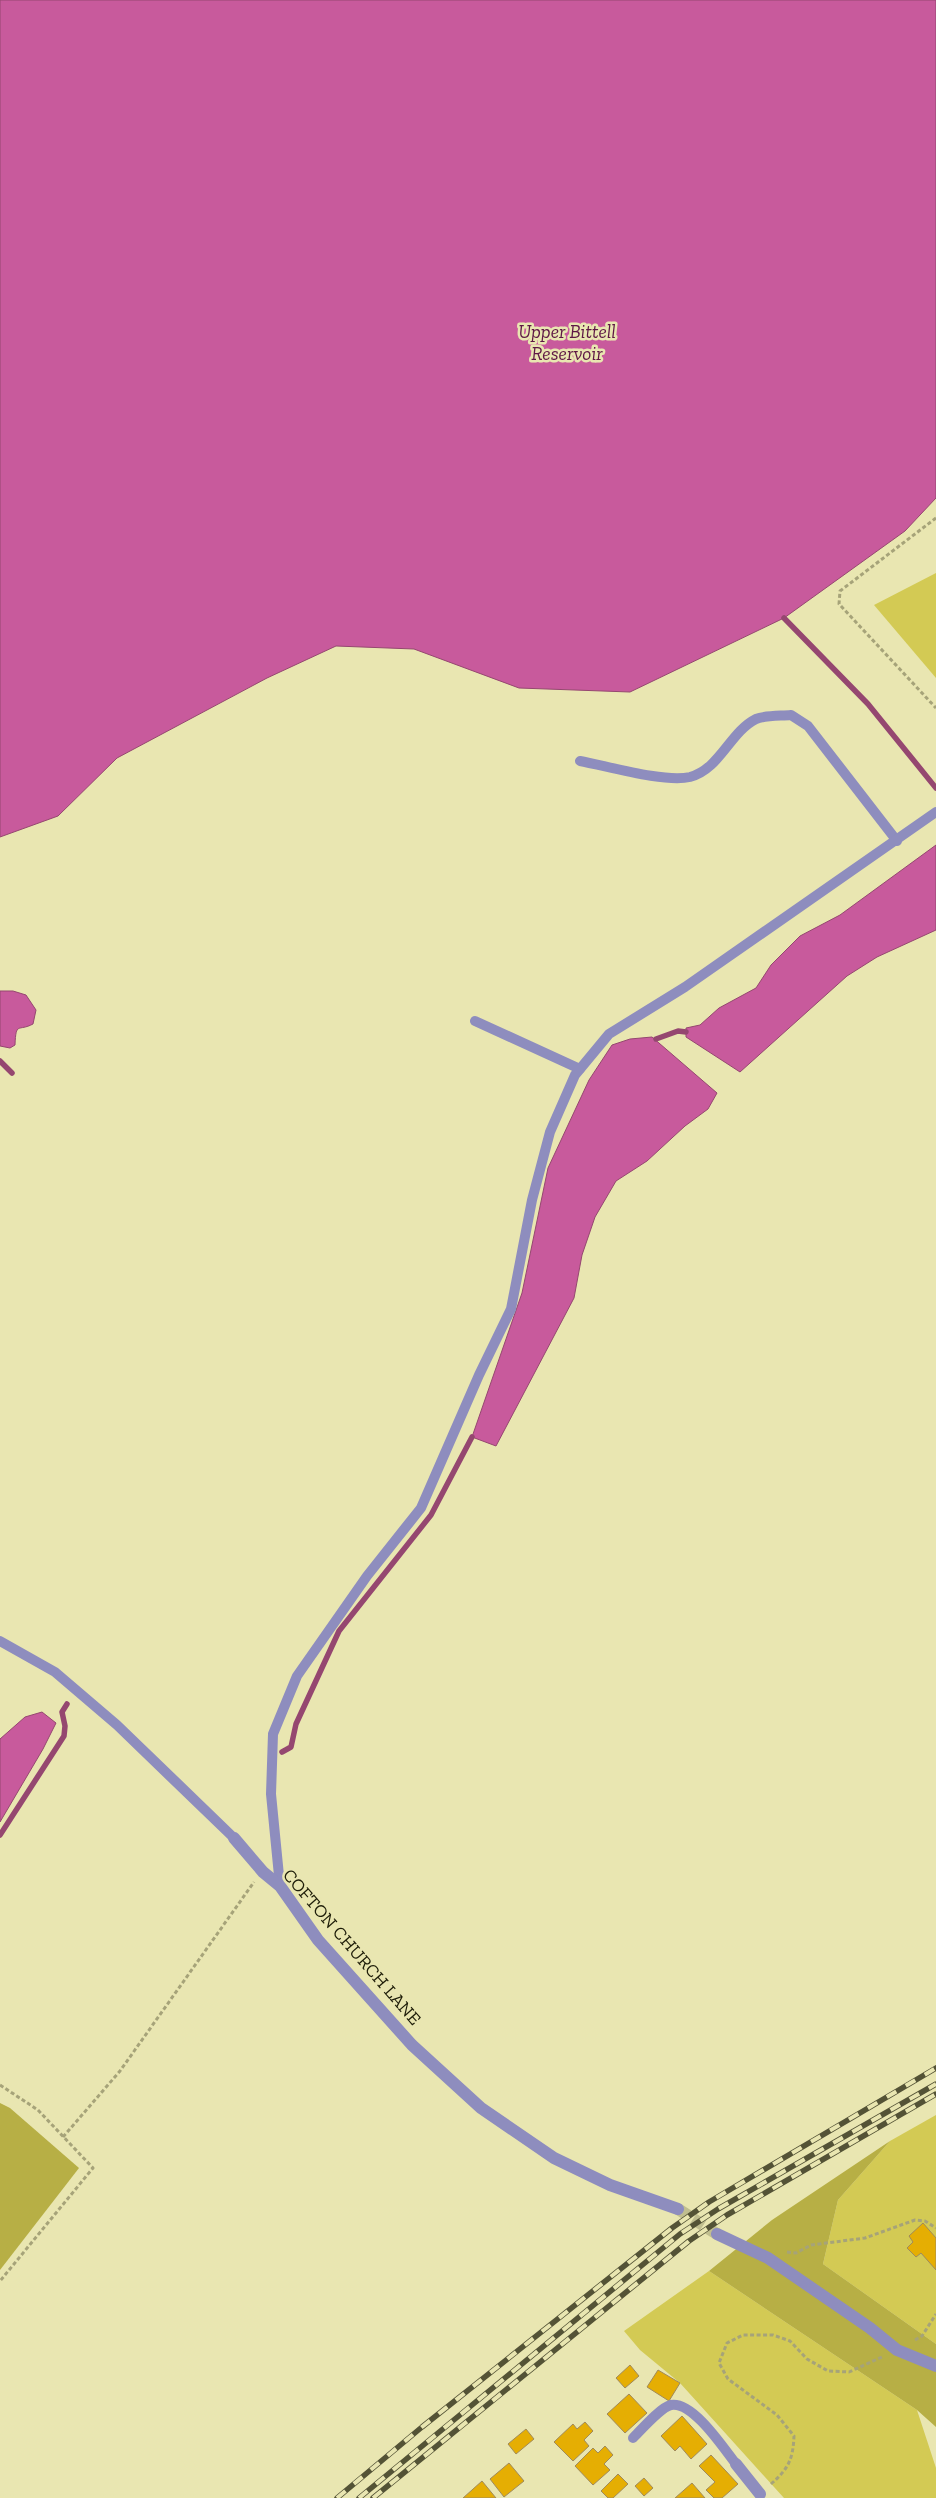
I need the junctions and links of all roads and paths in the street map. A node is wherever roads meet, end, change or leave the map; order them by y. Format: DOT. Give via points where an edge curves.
graph roads {
  1 [pos="936,518"];
  2 [pos="936,708"];
  3 [pos="580,761"];
  4 [pos="936,812"];
  5 [pos="897,841"];
  6 [pos="474,1020"];
  7 [pos="580,1069"];
  8 [pos="0,1641"];
  9 [pos="234,1838"];
  10 [pos="262,1872"];
  11 [pos="280,1886"];
  12 [pos="0,2084"];
  13 [pos="62,2137"];
  14 [pos="678,2208"];
  15 [pos="936,2228"];
  16 [pos="716,2234"];
  17 [pos="796,2253"];
  18 [pos="0,2282"];
  19 [pos="936,2314"];
  20 [pos="897,2350"];
  21 [pos="936,2366"];
  22 [pos="633,2438"];
  23 [pos="736,2464"];
  24 [pos="760,2497"];
  1 -- 2 [label="path" via="850,582 840,591 839,604"];
  3 -- 5 [label="lane" via="670,778 691,777 723,753 741,729 758,718 791,714 808,726"];
  4 -- 5 [label="lane"];
  5 -- 7 [label="lane" via="693,981 609,1034"];
  6 -- 7 [label="lane"];
  7 -- 11 [label="lane" via="550,1132 532,1200 511,1309 421,1508 367,1576 297,1676 273,1734 271,1794"];
  8 -- 9 [label="lane" via="55,1672 117,1725"];
  9 -- 10 [label="street, COFTON CHURCH LANE"];
  10 -- 11 [label="street, COFTON CHURCH LANE"];
  10 -- 13 [label="path" via="120,2072"];
  11 -- 14 [label="street, COFTON CHURCH LANE" via="318,1940 406,2038 481,2108 554,2158 610,2185"];
  12 -- 13 [label="path" via="38,2110"];
  13 -- 18 [label="path" via="93,2168"];
  15 -- 17 [label="path" via="925,2221 915,2220 865,2238 811,2245"];
  16 -- 20 [label="street" via="768,2258"];
  19 -- 20 [label="path" via="922,2336"];
  20 -- 21 [label="street"];
  20 -- 24 [label="path" via="850,2372 828,2371 807,2359 790,2341 773,2335 743,2335 727,2343 719,2363 728,2379 777,2415 794,2436 793,2456 783,2473"];
  22 -- 23 [label="lane" via="664,2409 672,2405 684,2407 694,2413"];
  23 -- 24 [label="street"];
}
